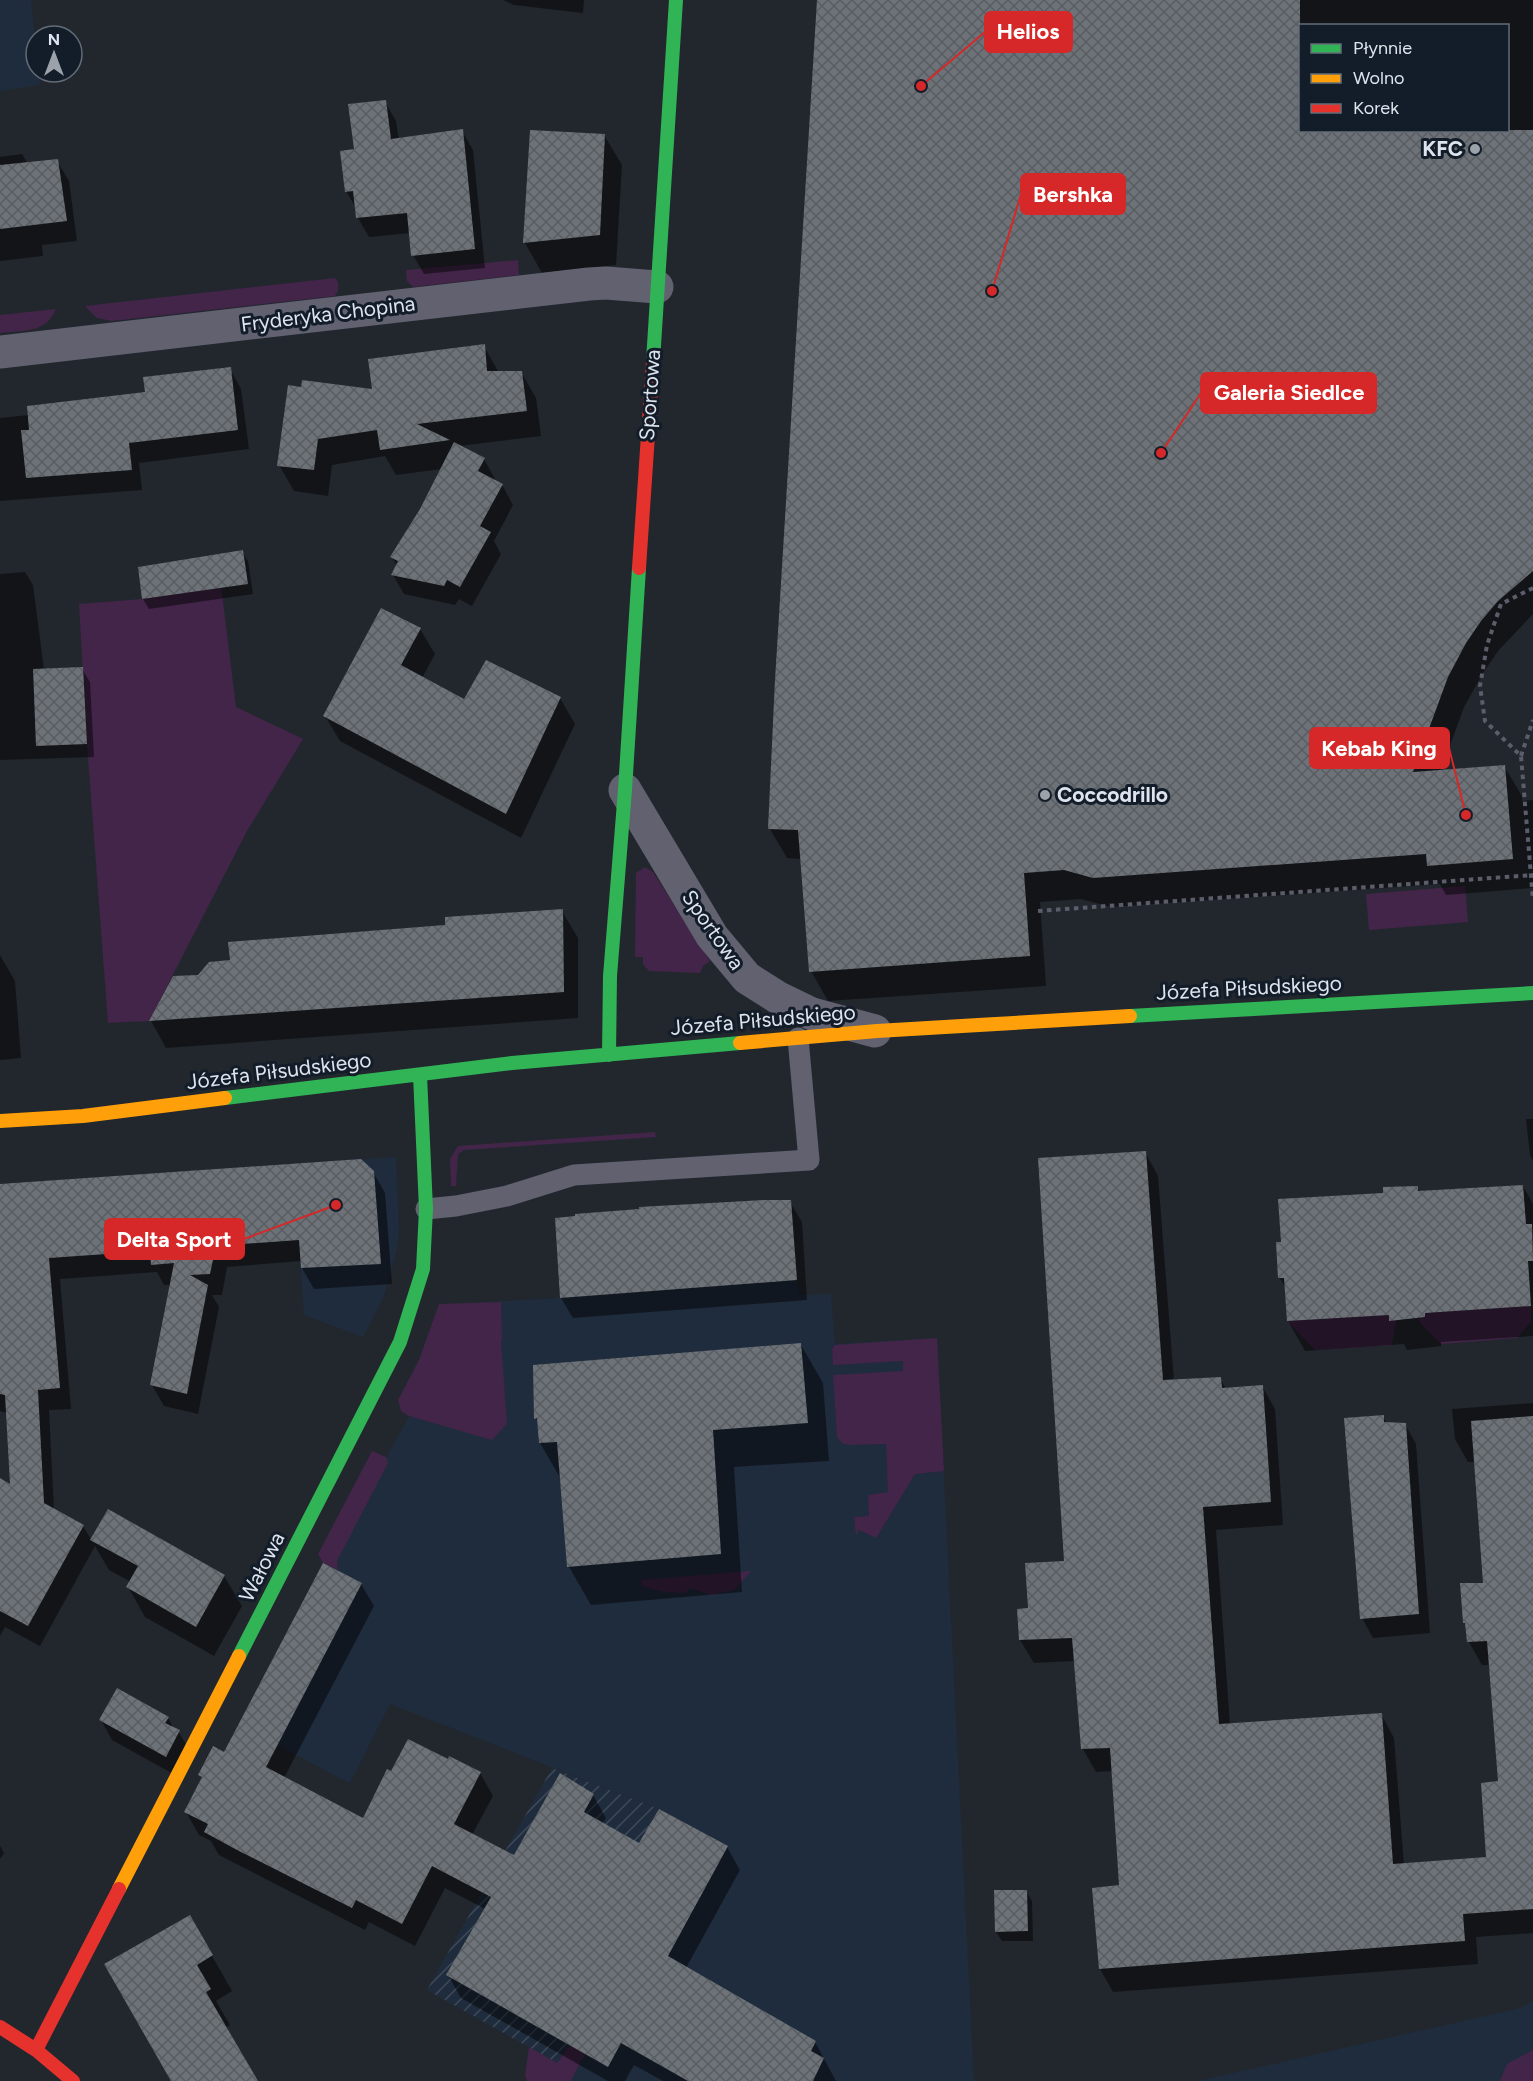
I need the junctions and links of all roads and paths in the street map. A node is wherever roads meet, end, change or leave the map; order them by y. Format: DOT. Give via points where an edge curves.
graph roads {
  1 [pos="676,0"];
  2 [pos="657,287"];
  3 [pos="0,352"];
  4 [pos="1533,588"];
  5 [pos="1533,720"];
  6 [pos="1521,756"];
  7 [pos="625,790"];
  8 [pos="1532,875"];
  9 [pos="1533,900"];
  10 [pos="1038,911"];
  11 [pos="1533,993"];
  12 [pos="877,1031"];
  13 [pos="798,1038"];
  14 [pos="609,1055"];
  15 [pos="420,1076"];
  16 [pos="0,1121"];
  17 [pos="426,1209"];
  18 [pos="0,2027"];
  19 [pos="36,2050"];
  20 [pos="73,2081"];
  1 -- 2 [label="street, Sportowa"];
  2 -- 3 [label="street, Fryderyka Chopina" via="589,284"];
  2 -- 7 [label="street, Sportowa"];
  4 -- 6 [label="path" via="1501,604 1480,686 1485,721"];
  5 -- 6 [label="path"];
  6 -- 8 [label="path"];
  7 -- 12 [label="street, Sportowa" via="712,936 747,978 812,1014"];
  7 -- 14 [label="street, Sportowa" via="610,976"];
  8 -- 9 [label="path"];
  8 -- 10 [label="path"];
  11 -- 12 [label="street, Józefa Piłsudskiego"];
  12 -- 13 [label="street, Józefa Piłsudskiego"];
  13 -- 14 [label="street, Józefa Piłsudskiego"];
  13 -- 17 [label="lane" via="809,1160 574,1175 507,1196"];
  14 -- 15 [label="street, Józefa Piłsudskiego"];
  15 -- 16 [label="street, Józefa Piłsudskiego" via="83,1116"];
  15 -- 17 [label="street, Wałowa"];
  17 -- 19 [label="street, Wałowa" via="423,1269 400,1342"];
  18 -- 19 [label="street"];
  19 -- 20 [label="street"];
}
